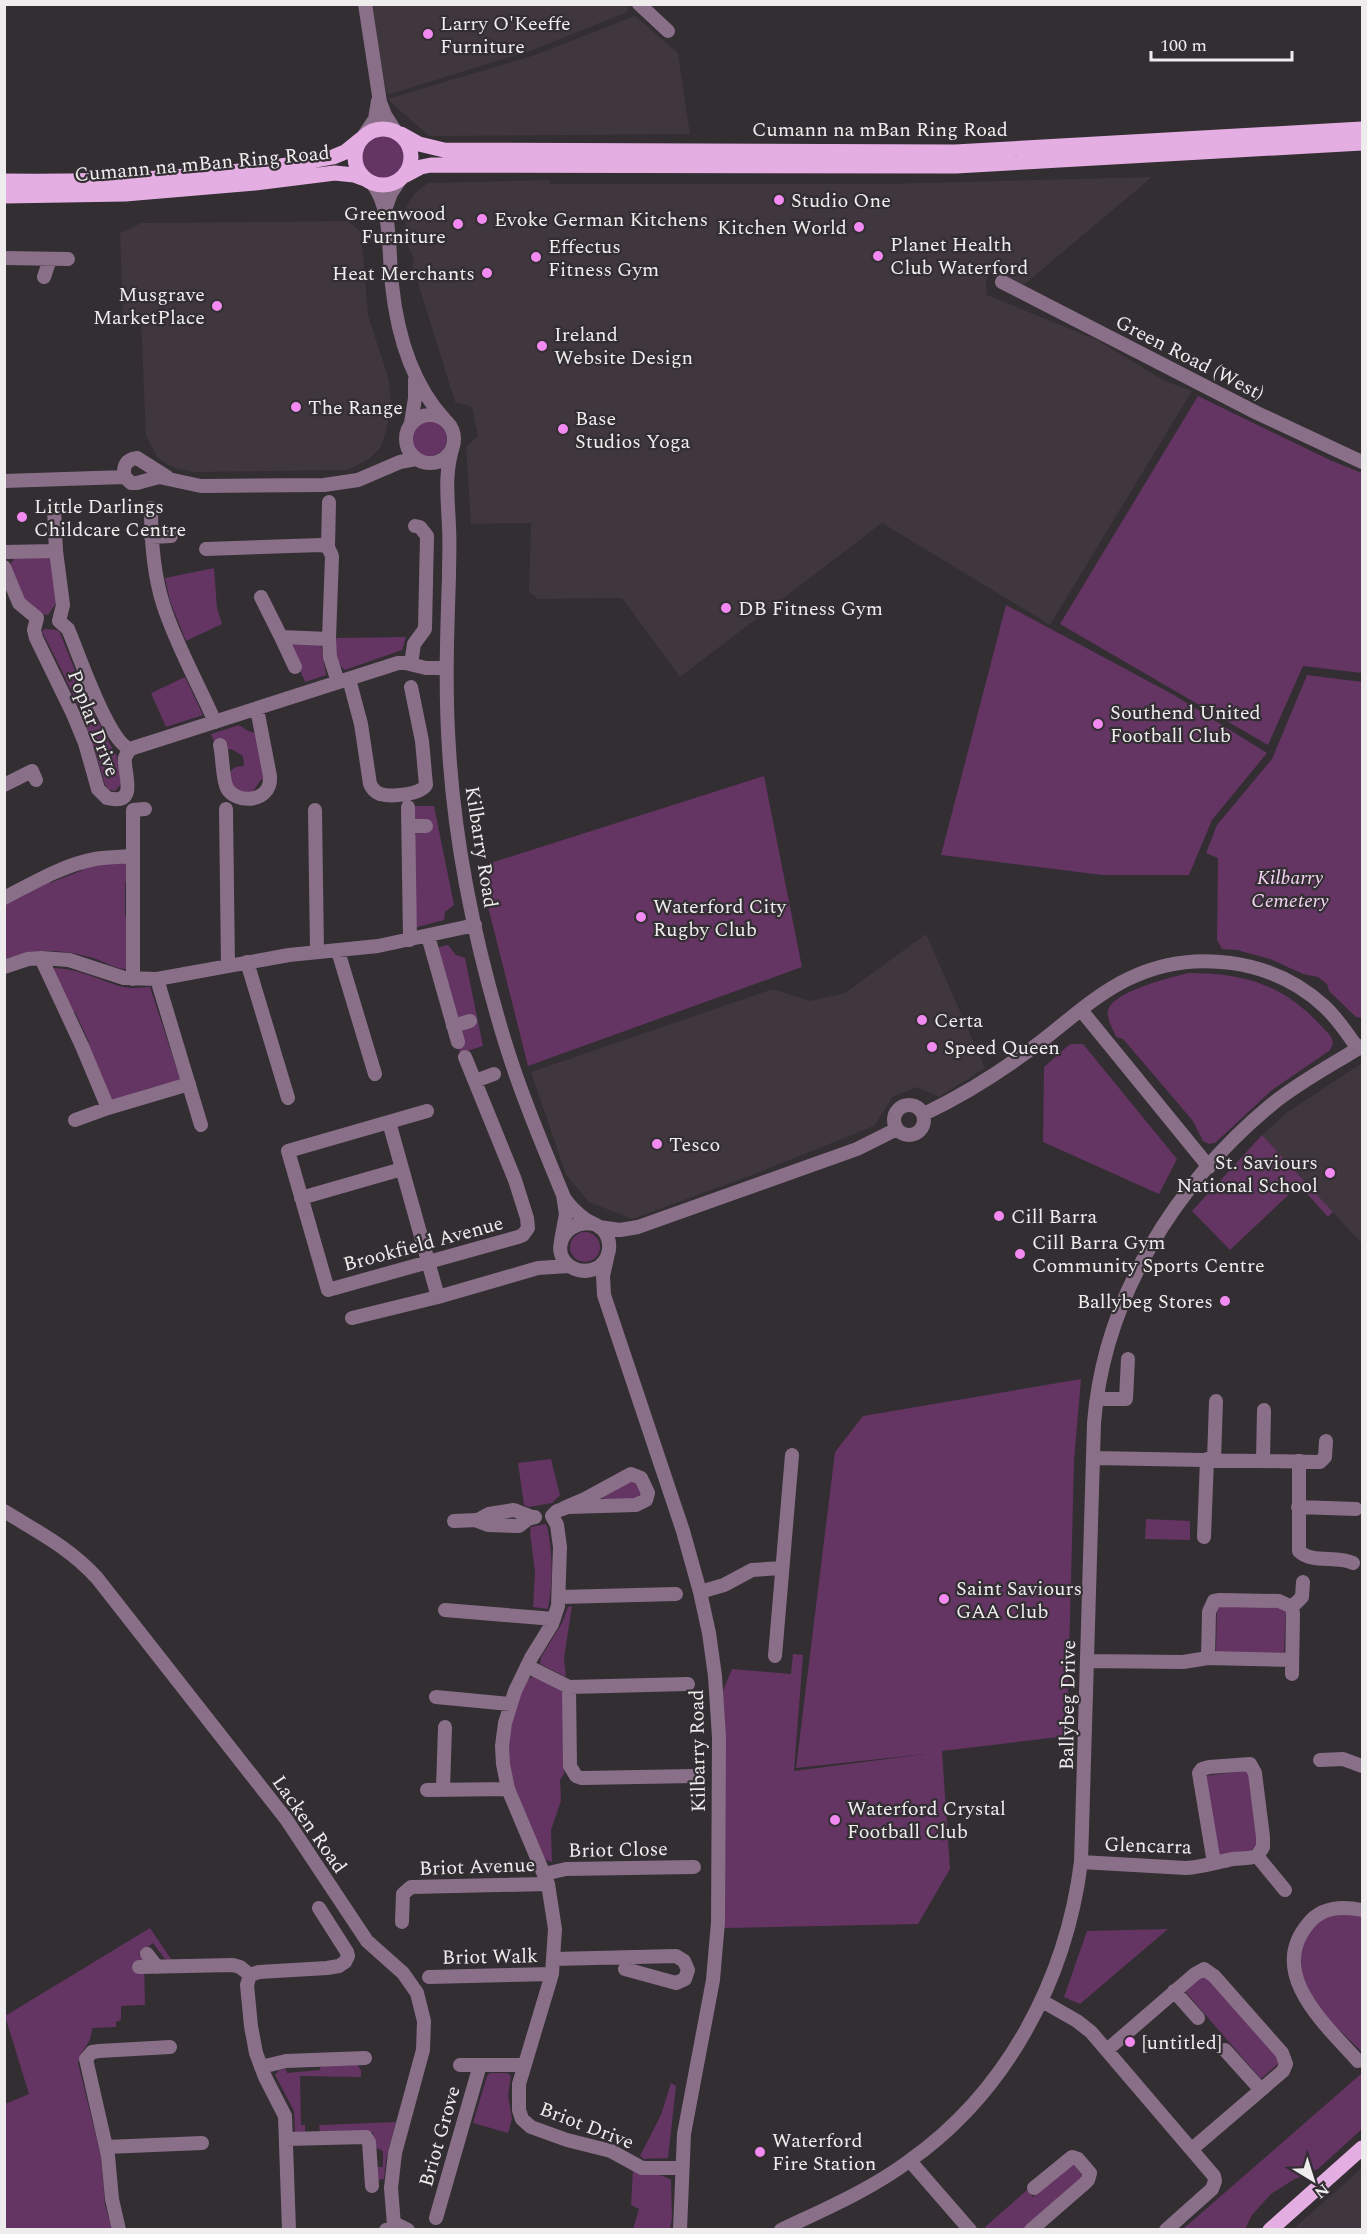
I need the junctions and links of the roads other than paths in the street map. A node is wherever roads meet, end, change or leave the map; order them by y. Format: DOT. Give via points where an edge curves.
graph roads {
  1 [pos="365,4"];
  2 [pos="639,4"];
  3 [pos="668,31"];
  4 [pos="378,96"];
  5 [pos="1362,129"];
  6 [pos="398,133"];
  7 [pos="362,138"];
  8 [pos="1362,143"];
  9 [pos="402,178"];
  10 [pos="368,181"];
  11 [pos="4,182"];
  12 [pos="4,196"];
  13 [pos="385,210"];
  14 [pos="4,258"];
  15 [pos="50,259"];
  16 [pos="68,259"];
  17 [pos="44,277"];
  18 [pos="1002,282"];
  19 [pos="414,371"];
  20 [pos="445,420"];
  21 [pos="409,430"];
  22 [pos="453,446"];
  23 [pos="419,460"];
  24 [pos="1362,462"];
  25 [pos="146,463"];
  26 [pos="382,470"];
  27 [pos="125,477"];
  28 [pos="172,479"];
  29 [pos="4,481"];
  30 [pos="142,482"];
  31 [pos="447,492"];
  32 [pos="329,502"];
  33 [pos="151,508"];
  34 [pos="54,509"];
  35 [pos="415,526"];
  36 [pos="171,536"];
  37 [pos="152,537"];
  38 [pos="328,547"];
  39 [pos="207,549"];
  40 [pos="56,551"];
  41 [pos="4,552"];
  42 [pos="4,567"];
  43 [pos="261,597"];
  44 [pos="37,618"];
  45 [pos="59,621"];
  46 [pos="281,637"];
  47 [pos="329,639"];
  48 [pos="411,664"];
  49 [pos="295,667"];
  50 [pos="446,668"];
  51 [pos="344,680"];
  52 [pos="411,687"];
  53 [pos="256,709"];
  54 [pos="215,722"];
  55 [pos="220,745"];
  56 [pos="130,749"];
  57 [pos="32,772"];
  58 [pos="4,785"];
  59 [pos="408,807"];
  60 [pos="226,809"];
  61 [pos="133,810"];
  62 [pos="315,810"];
  63 [pos="408,826"];
  64 [pos="426,826"];
  65 [pos="133,856"];
  66 [pos="4,897"];
  67 [pos="474,925"];
  68 [pos="428,936"];
  69 [pos="410,940"];
  70 [pos="338,951"];
  71 [pos="317,952"];
  72 [pos="41,958"];
  73 [pos="247,962"];
  74 [pos="228,966"];
  75 [pos="4,967"];
  76 [pos="133,979"];
  77 [pos="157,979"];
  78 [pos="1081,1010"];
  79 [pos="470,1021"];
  80 [pos="453,1026"];
  81 [pos="458,1042"];
  82 [pos="1360,1047"];
  83 [pos="465,1057"];
  84 [pos="375,1074"];
  85 [pos="494,1074"];
  86 [pos="475,1081"];
  87 [pos="189,1084"];
  88 [pos="288,1098"];
  89 [pos="108,1108"];
  90 [pos="427,1111"];
  91 [pos="924,1114"];
  92 [pos="75,1120"];
  93 [pos="389,1122"];
  94 [pos="201,1125"];
  95 [pos="897,1129"];
  96 [pos="1209,1167"];
  97 [pos="402,1169"];
  98 [pos="562,1195"];
  99 [pos="302,1198"];
  100 [pos="596,1225"];
  101 [pos="638,1227"];
  102 [pos="561,1244"];
  103 [pos="608,1254"];
  104 [pos="430,1263"];
  105 [pos="572,1267"];
  106 [pos="538,1268"];
  107 [pos="438,1297"];
  108 [pos="606,1302"];
  109 [pos="352,1318"];
  110 [pos="1128,1359"];
  111 [pos="1096,1399"];
  112 [pos="1216,1401"];
  113 [pos="1264,1410"];
  114 [pos="1326,1441"];
  115 [pos="792,1455"];
  116 [pos="1093,1458"];
  117 [pos="1210,1459"];
  118 [pos="1263,1460"];
  119 [pos="1299,1461"];
  120 [pos="1298,1507"];
  121 [pos="564,1508"];
  122 [pos="1356,1509"];
  123 [pos="4,1511"];
  124 [pos="552,1516"];
  125 [pos="454,1521"];
  126 [pos="1204,1537"];
  127 [pos="1358,1566"];
  128 [pos="782,1568"];
  129 [pos="1303,1582"];
  130 [pos="700,1592"];
  131 [pos="676,1594"];
  132 [pos="560,1597"];
  133 [pos="1292,1607"];
  134 [pos="446,1610"];
  135 [pos="554,1619"];
  136 [pos="775,1656"];
  137 [pos="1208,1658"];
  138 [pos="1087,1661"];
  139 [pos="527,1666"];
  140 [pos="688,1684"];
  141 [pos="569,1688"];
  142 [pos="436,1697"];
  143 [pos="510,1704"];
  144 [pos="445,1727"];
  145 [pos="1320,1760"];
  146 [pos="1362,1766"];
  147 [pos="694,1776"];
  148 [pos="443,1789"];
  149 [pos="508,1789"];
  150 [pos="427,1790"];
  151 [pos="1257,1856"];
  152 [pos="1081,1862"];
  153 [pos="1214,1863"];
  154 [pos="694,1867"];
  155 [pos="546,1879"];
  156 [pos="1285,1890"];
  157 [pos="319,1908"];
  158 [pos="1362,1910"];
  159 [pos="402,1922"];
  160 [pos="147,1954"];
  161 [pos="554,1959"];
  162 [pos="139,1967"];
  163 [pos="157,1967"];
  164 [pos="624,1969"];
  165 [pos="552,1974"];
  166 [pos="250,1975"];
  167 [pos="429,1977"];
  168 [pos="1174,1991"];
  169 [pos="1042,2001"];
  170 [pos="1198,2018"];
  171 [pos="170,2047"];
  172 [pos="1107,2050"];
  173 [pos="1225,2050"];
  174 [pos="365,2058"];
  175 [pos="1358,2061"];
  176 [pos="460,2065"];
  177 [pos="480,2065"];
  178 [pos="524,2065"];
  179 [pos="261,2067"];
  180 [pos="1261,2090"];
  181 [pos="286,2139"];
  182 [pos="202,2143"];
  183 [pos="106,2147"];
  184 [pos="1362,2148"];
  185 [pos="1192,2149"];
  186 [pos="910,2161"];
  187 [pos="681,2168"];
  188 [pos="372,2186"];
  189 [pos="1034,2188"];
  190 [pos="682,2213"];
  191 [pos="436,2218"];
  192 [pos="390,2227"];
  193 [pos="119,2229"];
  194 [pos="289,2229"];
  195 [pos="408,2229"];
  196 [pos="680,2229"];
  197 [pos="687,2229"];
  198 [pos="781,2229"];
  199 [pos="970,2229"];
  200 [pos="1031,2229"];
  201 [pos="1166,2229"];
  202 [pos="1270,2229"];
  1 -- 4 [label="street"];
  2 -- 3 [label="street"];
  4 -- 6 [label="street"];
  4 -- 7 [label="street" via="375,119"];
  5 -- 6 [label="main road, Cumann na mBan Ring Road" via="955,152 444,150"];
  6 -- 7 [label="main road" via="376,129"];
  6 -- 9 [label="main road" via="407,142 412,161"];
  7 -- 10 [label="main road" via="355,161"];
  7 -- 11 [label="main road, Cumann na mBan Ring Road" via="333,158 233,171"];
  8 -- 9 [label="main road, Cumann na mBan Ring Road" via="956,166 432,165 421,166"];
  9 -- 10 [label="main road" via="386,186"];
  9 -- 13 [label="street"];
  10 -- 12 [label="main road, Cumann na mBan Ring Road" via="334,173 136,193"];
  10 -- 13 [label="street" via="379,193"];
  13 -- 19 [label="street" via="395,312"];
  14 -- 15 [label="street"];
  15 -- 16 [label="street"];
  15 -- 17 [label="street"];
  18 -- 24 [label="street, Green Road (West)" via="1267,418"];
  19 -- 20 [label="street" via="425,396"];
  19 -- 21 [label="street" via="416,389"];
  20 -- 21 [label="street" via="431,414 417,418"];
  20 -- 22 [label="street" via="452,430"];
  21 -- 23 [label="street" via="408,449"];
  21 -- 26 [label="street" via="395,457"];
  22 -- 23 [label="street" via="441,460"];
  22 -- 31 [label="street, Kilbarry Road"];
  23 -- 26 [label="street" via="400,462"];
  23 -- 31 [label="street" via="437,472"];
  25 -- 27 [label="street" via="137,458 130,460 124,468"];
  25 -- 28 [label="street"];
  25 -- 30 [label="street" via="148,473"];
  26 -- 28 [label="street" via="358,480 324,485 197,486"];
  27 -- 29 [label="street"];
  27 -- 30 [label="street" via="131,483"];
  28 -- 30 [label="street" via="159,477"];
  31 -- 50 [label="street, Kilbarry Road"];
  32 -- 38 [label="street"];
  33 -- 37 [label="street"];
  34 -- 40 [label="street"];
  35 -- 48 [label="street" via="420,526 427,537 424,629 414,644"];
  36 -- 37 [label="street"];
  37 -- 54 [label="street" via="163,603"];
  38 -- 39 [label="street"];
  38 -- 47 [label="street" via="332,556"];
  40 -- 41 [label="street"];
  40 -- 45 [label="street" via="63,608"];
  42 -- 44 [label="street" via="19,603"];
  43 -- 46 [label="street"];
  44 -- 45 [label="street"];
  44 -- 56 [label="street, Poplar Drive" via="36,638 74,714 99,791 106,798 119,798 128,789 125,761"];
  45 -- 56 [label="street, Poplar Drive" via="68,630 109,723 121,744"];
  46 -- 47 [label="street"];
  46 -- 49 [label="street"];
  47 -- 51 [label="street" via="330,657"];
  48 -- 50 [label="street"];
  48 -- 51 [label="street" via="398,663"];
  50 -- 67 [label="street, Kilbarry Road" via="453,800"];
  51 -- 52 [label="street" via="361,724 370,783 382,794 418,793 426,785"];
  51 -- 53 [label="street"];
  53 -- 54 [label="street"];
  53 -- 55 [label="street" via="267,756 268,790 259,797 234,795 226,785 230,762"];
  54 -- 56 [label="street"];
  57 -- 58 [label="street"];
  59 -- 63 [label="street"];
  60 -- 74 [label="street"];
  61 -- 65 [label="street"];
  62 -- 71 [label="street"];
  63 -- 64 [label="street"];
  63 -- 69 [label="street"];
  65 -- 66 [label="street" via="81,862"];
  65 -- 76 [label="street"];
  67 -- 68 [label="street"];
  67 -- 98 [label="street, Kilbarry Road" via="505,1042"];
  68 -- 69 [label="street"];
  68 -- 80 [label="street"];
  69 -- 70 [label="street"];
  70 -- 71 [label="street"];
  70 -- 84 [label="street"];
  71 -- 73 [label="street"];
  72 -- 75 [label="street"];
  72 -- 76 [label="street" via="69,960"];
  72 -- 89 [label="street"];
  73 -- 74 [label="street"];
  73 -- 88 [label="street"];
  74 -- 77 [label="street"];
  76 -- 77 [label="street"];
  77 -- 87 [label="street"];
  78 -- 82 [label="street" via="1117,984 1160,967 1197,961 1233,963 1279,977 1309,994"];
  78 -- 91 [label="street" via="995,1074"];
  78 -- 96 [label="street"];
  79 -- 80 [label="street"];
  80 -- 81 [label="street"];
  82 -- 96 [label="street, Ballybeg Drive" via="1272,1104"];
  83 -- 86 [label="street"];
  85 -- 86 [label="street"];
  86 -- 104 [label="street, Brookfield Avenue" via="515,1180 528,1224 526,1232 518,1237"];
  87 -- 89 [label="street"];
  87 -- 94 [label="street"];
  89 -- 92 [label="street"];
  90 -- 93 [label="street"];
  91 -- 95 [label="street" via="924,1124 914,1134"];
  91 -- 95 [label="street" via="914,1106 901,1107 894,1119"];
  93 -- 97 [label="street"];
  93 -- 99 [label="street" via="288,1151"];
  95 -- 101 [label="street" via="856,1149"];
  96 -- 111 [label="street, Ballybeg Drive" via="1169,1216 1140,1264 1113,1330"];
  97 -- 99 [label="street"];
  97 -- 104 [label="street"];
  98 -- 100 [label="street, Kilbarry Road" via="574,1210"];
  98 -- 102 [label="street, Kilbarry Road" via="566,1214"];
  99 -- 104 [label="street, Brookfield Avenue" via="328,1290"];
  100 -- 101 [label="street" via="620,1230"];
  100 -- 102 [label="street" via="585,1222 570,1227"];
  100 -- 103 [label="street" via="607,1237"];
  101 -- 103 [label="street" via="619,1239"];
  102 -- 105 [label="street" via="562,1254"];
  102 -- 106 [label="street"];
  103 -- 105 [label="street" via="597,1268"];
  103 -- 108 [label="street, Kilbarry Road" via="603,1276"];
  104 -- 107 [label="street"];
  105 -- 106 [label="street"];
  105 -- 108 [label="street, Kilbarry Road" via="593,1282"];
  106 -- 107 [label="street"];
  107 -- 109 [label="street"];
  108 -- 130 [label="street, Kilbarry Road"];
  110 -- 111 [label="street" via="1126,1399"];
  111 -- 116 [label="street, Ballybeg Drive"];
  112 -- 117 [label="street"];
  113 -- 118 [label="street"];
  114 -- 119 [label="street" via="1323,1461"];
  115 -- 128 [label="street"];
  116 -- 117 [label="street"];
  116 -- 138 [label="street, Ballybeg Drive"];
  117 -- 118 [label="street"];
  117 -- 126 [label="street"];
  118 -- 119 [label="street"];
  119 -- 120 [label="street"];
  120 -- 122 [label="street"];
  120 -- 127 [label="street" via="1297,1543 1301,1554 1342,1559"];
  121 -- 121 [label="street" via="636,1505 646,1500 648,1493 641,1478 631,1474"];
  121 -- 124 [label="street"];
  123 -- 192 [label="street, Lacken Road" via="60,1544 106,1588 286,1819 360,1932 413,1986 422,2011 424,2035 420,2065 395,2153"];
  124 -- 125 [label="street" via="532,1517 519,1526"];
  124 -- 132 [label="street, Briot Drive" via="560,1547"];
  128 -- 130 [label="street" via="752,1570"];
  128 -- 136 [label="street"];
  129 -- 133 [label="street" via="1302,1597"];
  130 -- 187 [label="street, Kilbarry Road" via="718,1706 718,1922 713,1980 688,2102"];
  131 -- 132 [label="street"];
  132 -- 135 [label="street, Briot Drive"];
  133 -- 137 [label="street" via="1279,1602 1214,1601 1209,1609"];
  133 -- 137 [label="street" via="1292,1667"];
  134 -- 135 [label="street"];
  135 -- 139 [label="street, Briot Drive"];
  137 -- 138 [label="street" via="1183,1662"];
  138 -- 152 [label="street, Ballybeg Drive"];
  139 -- 141 [label="street"];
  139 -- 143 [label="street, Briot Drive"];
  140 -- 141 [label="street"];
  141 -- 147 [label="street" via="570,1766 576,1776"];
  142 -- 143 [label="street"];
  143 -- 149 [label="street, Briot Drive" via="502,1746"];
  144 -- 148 [label="street"];
  145 -- 146 [label="street" via="1342,1759"];
  148 -- 149 [label="street"];
  148 -- 150 [label="street"];
  149 -- 155 [label="street, Briot Drive"];
  151 -- 153 [label="street, Glencarra"];
  151 -- 153 [label="street, Glencarra" via="1263,1847 1263,1837 1254,1769 1246,1763 1209,1767 1200,1771 1198,1777"];
  151 -- 156 [label="street"];
  152 -- 153 [label="street, Glencarra" via="1186,1868"];
  152 -- 169 [label="street, Ballybeg Drive" via="1068,1929"];
  154 -- 155 [label="street, Briot Close" via="566,1869"];
  155 -- 159 [label="street, Briot Avenue" via="411,1887 396,1905"];
  155 -- 161 [label="street, Briot Drive" via="554,1919"];
  157 -- 166 [label="street" via="347,1953 345,1962 331,1968"];
  158 -- 175 [label="street" via="1336,1908 1313,1918 1296,1948 1294,1971 1310,2004"];
  160 -- 163 [label="street"];
  161 -- 164 [label="street" via="676,1956 684,1961 688,1972 682,1981 673,1983"];
  161 -- 165 [label="street, Briot Drive"];
  162 -- 163 [label="street"];
  163 -- 166 [label="street" via="236,1965"];
  165 -- 167 [label="street, Briot Walk"];
  165 -- 178 [label="street, Briot Drive"];
  166 -- 179 [label="street" via="247,1985 251,2026"];
  168 -- 170 [label="street"];
  168 -- 172 [label="street"];
  168 -- 180 [label="street" via="1200,1970 1214,1976 1285,2058 1285,2069"];
  169 -- 172 [label="street" via="1082,2025"];
  169 -- 186 [label="street, Ballybeg Drive" via="986,2089"];
  171 -- 183 [label="street" via="99,2051 87,2056"];
  172 -- 185 [label="street"];
  173 -- 180 [label="street"];
  174 -- 179 [label="street" via="286,2061"];
  176 -- 177 [label="street, Briot Grove"];
  177 -- 178 [label="street, Briot Grove"];
  177 -- 191 [label="street, Briot Grove"];
  178 -- 187 [label="street, Briot Drive" via="518,2098 520,2115 527,2124 557,2137 612,2151 642,2168"];
  179 -- 181 [label="street" via="284,2112"];
  180 -- 185 [label="street"];
  181 -- 188 [label="street" via="366,2137"];
  181 -- 194 [label="street"];
  182 -- 183 [label="street"];
  183 -- 193 [label="street"];
  184 -- 202 [label="main road"];
  185 -- 201 [label="street" via="1213,2173 1215,2184"];
  186 -- 198 [label="street, Ballybeg Drive" via="853,2195"];
  186 -- 199 [label="street"];
  187 -- 190 [label="street, Kilbarry Road"];
  189 -- 200 [label="street" via="1072,2157 1090,2173 1084,2184"];
  190 -- 196 [label="street, Kilbarry Road"];
  190 -- 197 [label="street, Kilbarry Road"];
  192 -- 195 [label="street, Lacken Road"];
}
